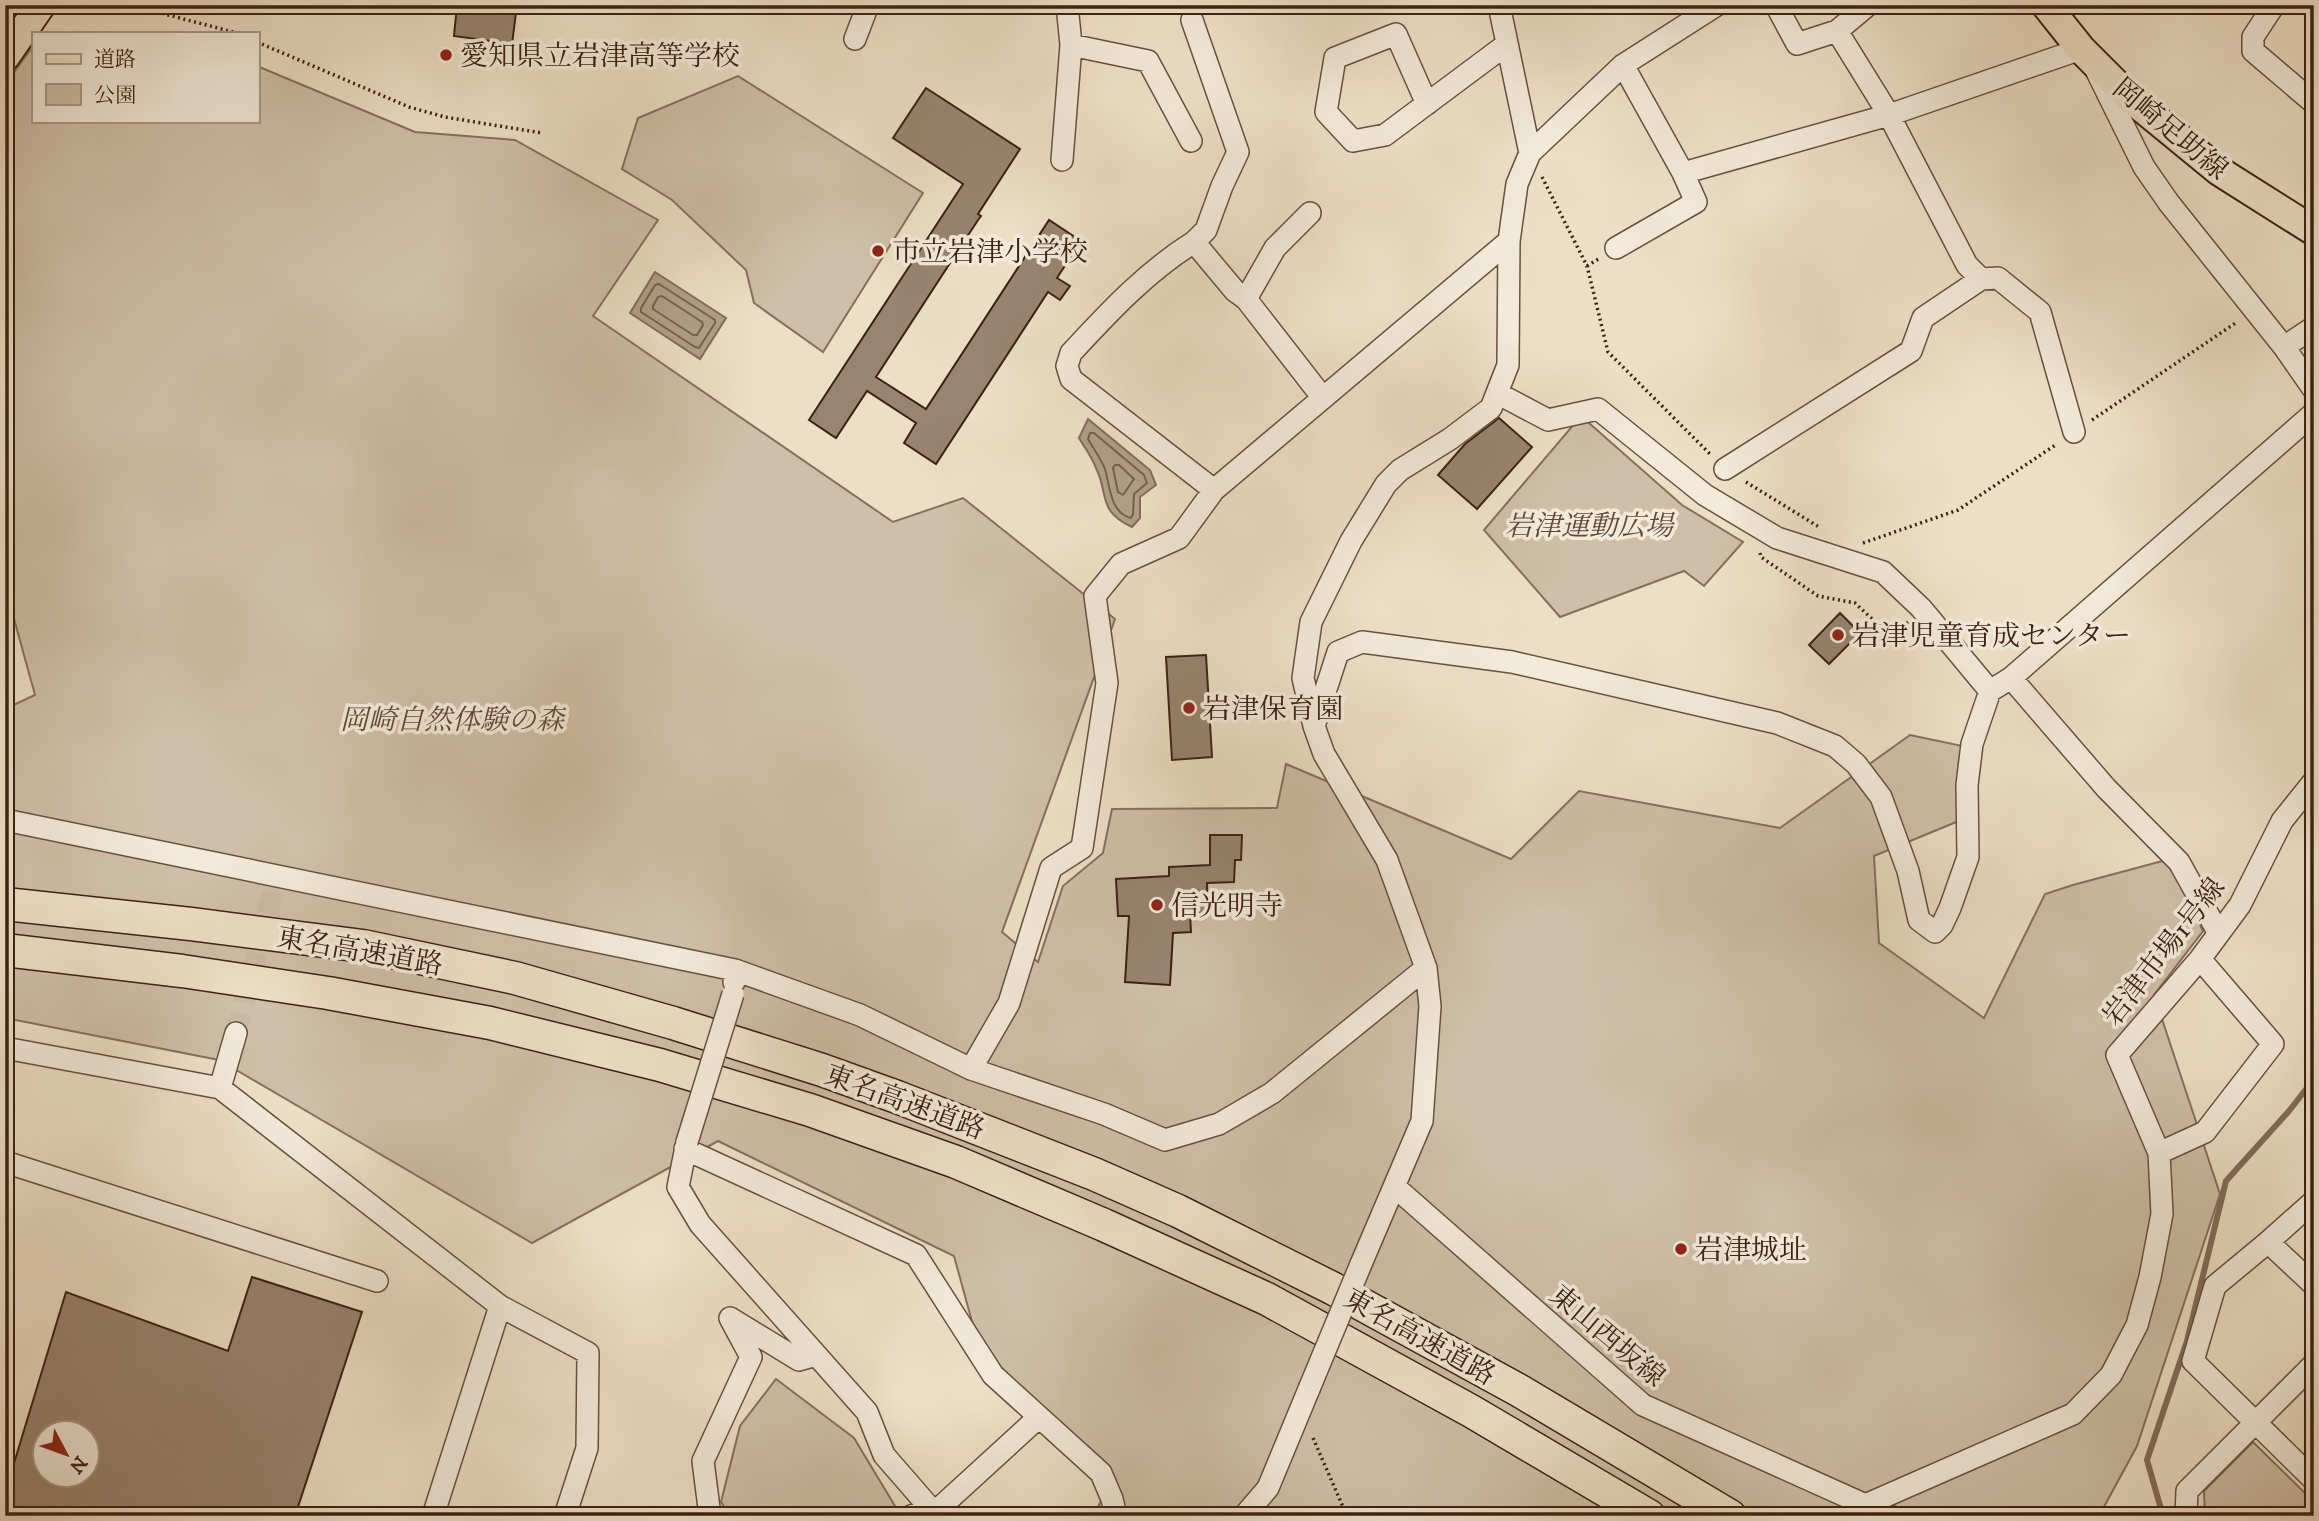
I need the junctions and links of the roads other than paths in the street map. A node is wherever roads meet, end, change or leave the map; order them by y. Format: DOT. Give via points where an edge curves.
graph roads {
  1 [pos="867,5"];
  2 [pos="1067,5"];
  3 [pos="1499,5"];
  4 [pos="1717,5"];
  5 [pos="1776,5"];
  6 [pos="1868,5"];
  7 [pos="2046,5"];
  8 [pos="2274,5"];
  9 [pos="37,11"];
  10 [pos="1192,20"];
  11 [pos="1837,31"];
  12 [pos="855,39"];
  13 [pos="1507,44"];
  14 [pos="1071,45"];
  15 [pos="2086,54"];
  16 [pos="5,57"];
  17 [pos="1623,65"];
  18 [pos="2314,103"];
  19 [pos="1427,104"];
  20 [pos="1889,115"];
  21 [pos="1191,141"];
  22 [pos="1530,153"];
  23 [pos="1062,160"];
  24 [pos="1683,173"];
  25 [pos="1310,213"];
  26 [pos="2314,230"];
  27 [pos="1509,241"];
  28 [pos="1194,242"];
  29 [pos="1616,248"];
  30 [pos="1981,279"];
  31 [pos="1246,299"];
  32 [pos="2314,327"];
  33 [pos="2284,347"];
  34 [pos="2314,390"];
  35 [pos="1497,393"];
  36 [pos="1323,398"];
  37 [pos="2314,413"];
  38 [pos="2074,432"];
  39 [pos="1725,469"];
  40 [pos="1214,490"];
  41 [pos="2011,678"];
  42 [pos="1990,691"];
  43 [pos="1314,726"];
  44 [pos="2314,781"];
  45 [pos="5,820"];
  46 [pos="5,904"];
  47 [pos="2218,932"];
  48 [pos="5,950"];
  49 [pos="2200,959"];
  50 [pos="1426,968"];
  51 [pos="735,970"];
  52 [pos="236,1033"];
  53 [pos="5,1048"];
  54 [pos="971,1069"];
  55 [pos="220,1088"];
  56 [pos="686,1146"];
  57 [pos="2159,1153"];
  58 [pos="5,1162"];
  59 [pos="1395,1187"];
  60 [pos="2314,1202"];
  61 [pos="2268,1242"];
  62 [pos="377,1281"];
  63 [pos="2314,1285"];
  64 [pos="500,1306"];
  65 [pos="816,1355"];
  66 [pos="2314,1364"];
  67 [pos="1039,1417"];
  68 [pos="2256,1423"];
  69 [pos="2314,1480"];
  70 [pos="1863,1506"];
  71 [pos="928,1513"];
  72 [pos="433,1516"];
  73 [pos="565,1516"];
  74 [pos="709,1516"];
  75 [pos="1116,1516"];
  76 [pos="1244,1516"];
  77 [pos="1649,1516"];
  78 [pos="1730,1516"];
  79 [pos="1889,1516"];
  80 [pos="2186,1516"];
  1 -- 12 [label="street"];
  2 -- 14 [label="street"];
  3 -- 13 [label="street"];
  4 -- 17 [label="street"];
  5 -- 11 [label="street" via="1797,44"];
  6 -- 11 [label="street"];
  7 -- 15 [label="main road, 岡崎足助線"];
  8 -- 18 [label="street" via="2253,37 2253,51"];
  9 -- 16 [label="main road"];
  10 -- 28 [label="street" via="1238,152 1206,230"];
  11 -- 20 [label="street"];
  13 -- 19 [label="street"];
  13 -- 22 [label="street"];
  14 -- 21 [label="street" via="1148,61"];
  14 -- 23 [label="street"];
  15 -- 20 [label="street"];
  15 -- 26 [label="main road, 岡崎足助線" via="2130,98 2220,171"];
  15 -- 33 [label="street" via="2144,167"];
  17 -- 22 [label="street"];
  17 -- 24 [label="street"];
  19 -- 19 [label="street" via="1385,135 1353,141 1326,112 1335,58 1396,34"];
  20 -- 24 [label="street"];
  20 -- 30 [label="street" via="1967,265"];
  22 -- 27 [label="street" via="1517,184"];
  24 -- 29 [label="street" via="1696,202"];
  25 -- 31 [label="street" via="1275,248"];
  27 -- 35 [label="street" via="1508,365"];
  27 -- 36 [label="street"];
  28 -- 31 [label="street"];
  28 -- 40 [label="street" via="1128,292 1071,353 1067,366 1071,379"];
  30 -- 38 [label="street" via="1997,278 2040,312"];
  30 -- 39 [label="street" via="1923,317 1912,351"];
  31 -- 36 [label="street"];
  32 -- 33 [label="street"];
  33 -- 34 [label="street"];
  35 -- 42 [label="street" via="1548,420 1598,409 1705,495 1777,538 1883,572 1921,608"];
  35 -- 43 [label="street" via="1491,408 1386,484 1351,541 1311,622 1303,678"];
  36 -- 40 [label="street"];
  37 -- 41 [label="street"];
  40 -- 54 [label="street" via="1179,538 1121,564 1095,596 1107,683 1082,848 1051,868 1009,1003"];
  41 -- 42 [label="street"];
  41 -- 47 [label="street" via="2106,788 2179,862"];
  42 -- 43 [label="street" via="1972,744 1967,785 1968,857 1950,908 1935,932 1919,920 1908,871 1881,797 1856,764 1835,746 1777,723 1513,662 1362,642 1338,652"];
  43 -- 50 [label="street" via="1324,754 1387,860"];
  44 -- 47 [label="street, 岩津市場1号線" via="2282,821 2239,905"];
  45 -- 51 [label="street" via="277,884"];
  46 -- 78 [label="highway, 東名高速道路" via="363,946 515,978 673,1023 897,1097 1094,1174 1332,1288 1520,1391"];
  47 -- 49 [label="street, 岩津市場1号線"];
  48 -- 77 [label="highway, 東名高速道路" via="328,993 490,1023 660,1065 889,1137 956,1161 1267,1299 1471,1410"];
  49 -- 57 [label="street, 岩津市場1号線" via="2117,1055"];
  49 -- 57 [label="street" via="2273,1044 2204,1132"];
  50 -- 54 [label="street" via="1272,1093 1219,1124 1165,1140"];
  50 -- 59 [label="street" via="1430,1006 1422,1121"];
  51 -- 54 [label="street" via="860,1015"];
  51 -- 56 [label="street, bridge" via="733,993"];
  52 -- 55 [label="street"];
  53 -- 55 [label="street"];
  55 -- 64 [label="street"];
  56 -- 65 [label="street" via="678,1186 700,1224"];
  56 -- 67 [label="street" via="916,1255 993,1375"];
  57 -- 70 [label="street, 岩津市場1号線" via="2162,1214 2150,1277 2137,1325 2111,1375 2073,1413"];
  58 -- 62 [label="street"];
  59 -- 70 [label="street, 東山西坂線" via="1643,1405"];
  59 -- 76 [label="street, bridge" via="1268,1488"];
  60 -- 61 [label="street"];
  61 -- 63 [label="street"];
  61 -- 68 [label="street" via="2215,1286 2193,1362"];
  64 -- 72 [label="street"];
  64 -- 73 [label="street" via="588,1353 587,1448"];
  65 -- 71 [label="street" via="867,1412 884,1455"];
  65 -- 74 [label="street" via="799,1360 730,1318 751,1357 703,1461"];
  66 -- 68 [label="street"];
  67 -- 71 [label="street"];
  67 -- 75 [label="street" via="1101,1473"];
  68 -- 69 [label="street"];
  68 -- 80 [label="street" via="2187,1492"];
  70 -- 79 [label="street, 東山西坂線"];
}
